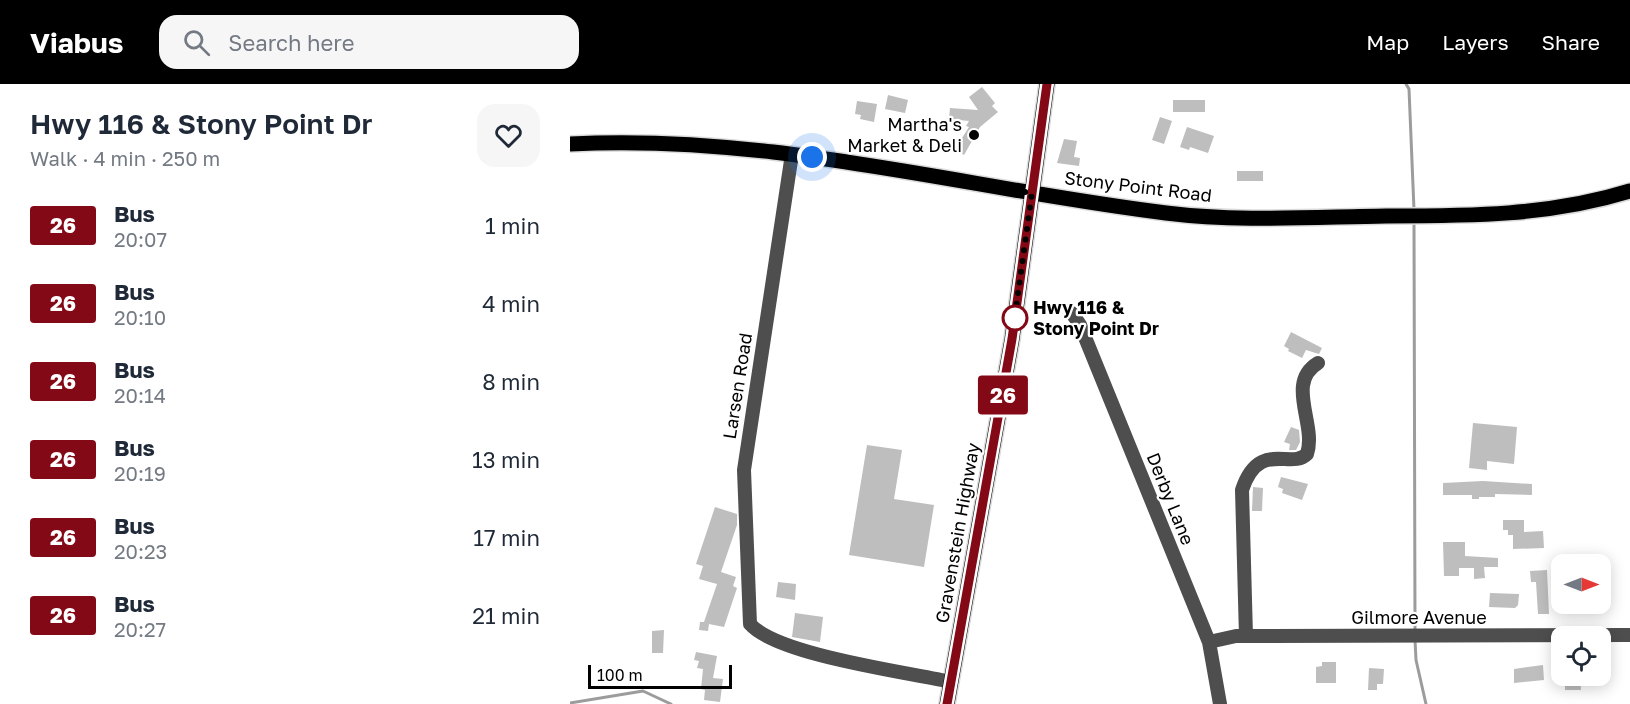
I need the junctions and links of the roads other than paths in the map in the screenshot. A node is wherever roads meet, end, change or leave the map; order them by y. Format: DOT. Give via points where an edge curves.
graph roads {
  1 [pos="1047,84"];
  2 [pos="570,144"];
  3 [pos="792,154"];
  4 [pos="1630,191"];
  5 [pos="1032,193"];
  6 [pos="1071,314"];
  7 [pos="1318,363"];
  8 [pos="1630,635"];
  9 [pos="1246,636"];
  10 [pos="1209,642"];
  11 [pos="951,682"];
  12 [pos="947,704"];
  13 [pos="1220,704"];
  1 -- 5 [label="main road, Gravenstein Highway"];
  2 -- 3 [label="main road, Stony Point Road" via="675,144"];
  3 -- 5 [label="main road, Stony Point Road"];
  3 -- 11 [label="street, Larsen Road" via="744,470 750,624 758,633 797,649"];
  4 -- 5 [label="main road, Stony Point Road" via="1546,210 1457,216 1194,216"];
  5 -- 11 [label="main road, Gravenstein Highway" via="1012,339"];
  6 -- 10 [label="street, Derby Lane" via="1080,325"];
  7 -- 9 [label="street" via="1306,373 1302,388 1310,437 1307,454 1298,459 1274,457 1259,464 1250,472 1242,490"];
  8 -- 9 [label="street, Gilmore Avenue"];
  9 -- 10 [label="street, Gilmore Avenue"];
  10 -- 13 [label="street, Derby Lane"];
  11 -- 12 [label="main road, Gravenstein Highway"];
}
